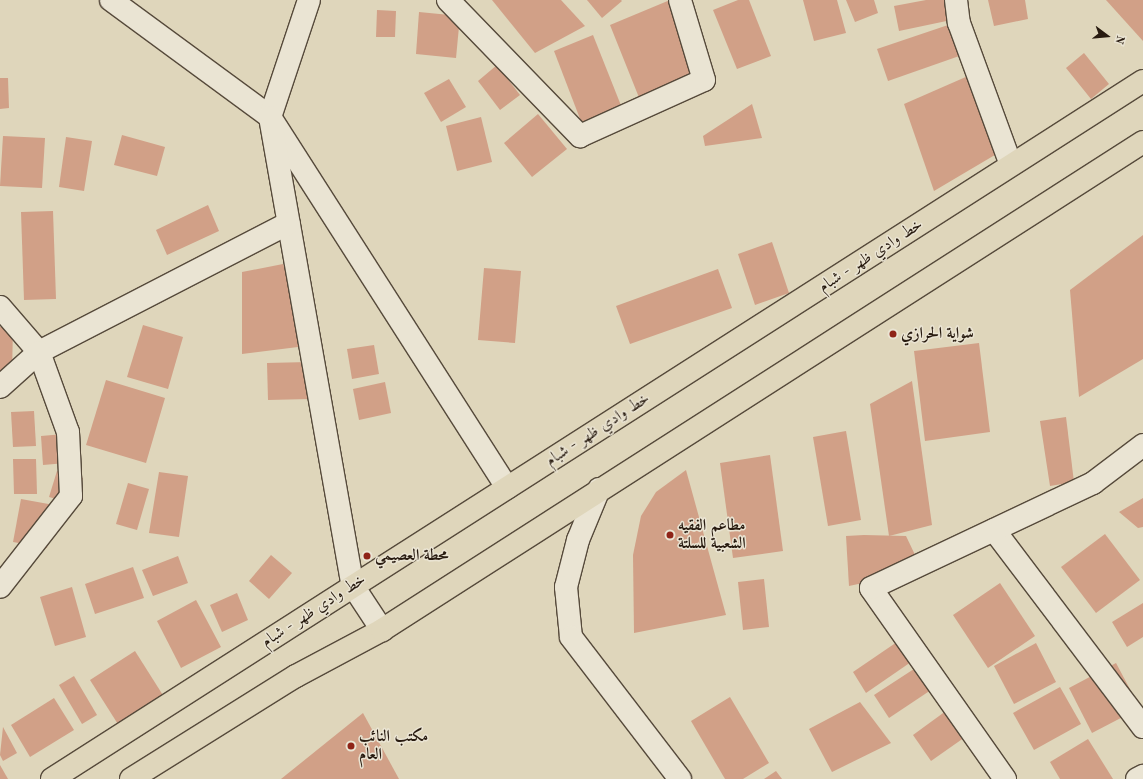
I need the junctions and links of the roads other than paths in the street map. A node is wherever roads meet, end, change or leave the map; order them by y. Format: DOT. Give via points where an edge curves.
graph roads {
  1 [pos="111,0"];
  2 [pos="309,0"];
  3 [pos="448,0"];
  4 [pos="680,0"];
  5 [pos="956,0"];
  6 [pos="1143,81"];
  7 [pos="270,117"];
  8 [pos="1143,142"];
  9 [pos="1012,165"];
  10 [pos="289,223"];
  11 [pos="0,307"];
  12 [pos="39,352"];
  13 [pos="0,387"];
  14 [pos="1143,446"];
  15 [pos="507,488"];
  16 [pos="599,489"];
  17 [pos="994,530"];
  18 [pos="353,586"];
  19 [pos="0,587"];
  20 [pos="382,630"];
  21 [pos="1143,726"];
  22 [pos="1143,776"];
  23 [pos="52,779"];
  24 [pos="131,779"];
  25 [pos="680,779"];
  26 [pos="1005,779"];
  27 [pos="1137,779"];
  1 -- 7 [label="street"];
  2 -- 7 [label="street"];
  3 -- 4 [label="street" via="580,136 704,80"];
  5 -- 9 [label="street" via="959,23"];
  6 -- 9 [label="main road, خط وادي ظهر - شبام"];
  7 -- 10 [label="street"];
  7 -- 15 [label="street"];
  8 -- 16 [label="main road"];
  9 -- 15 [label="main road, خط وادي ظهر - شبام"];
  10 -- 12 [label="street"];
  10 -- 18 [label="street"];
  11 -- 12 [label="street"];
  12 -- 13 [label="street"];
  12 -- 19 [label="street" via="68,432 71,496"];
  14 -- 17 [label="street" via="1093,483"];
  15 -- 18 [label="main road, خط وادي ظهر - شبام"];
  16 -- 20 [label="main road"];
  16 -- 25 [label="street" via="578,540 566,587 571,637"];
  17 -- 21 [label="street"];
  17 -- 26 [label="street" via="871,588"];
  18 -- 20 [label="street"];
  18 -- 23 [label="main road, خط وادي ظهر - شبام"];
  20 -- 24 [label="main road" via="296,676"];
  22 -- 27 [label="street"];
}
